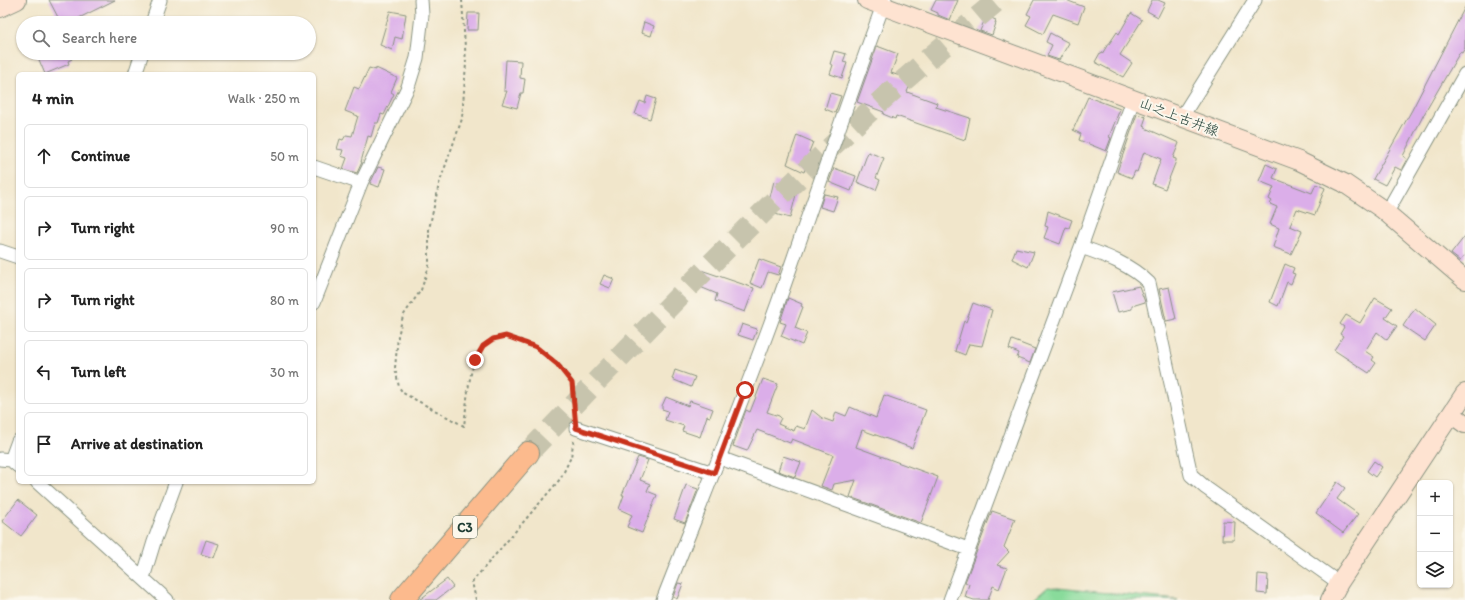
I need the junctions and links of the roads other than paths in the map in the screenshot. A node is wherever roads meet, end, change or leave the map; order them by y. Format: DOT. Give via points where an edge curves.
graph roads {
  1 [pos="17,0"];
  2 [pos="160,0"];
  3 [pos="421,0"];
  4 [pos="1256,0"];
  5 [pos="878,2"];
  6 [pos="0,8"];
  7 [pos="154,16"];
  8 [pos="140,60"];
  9 [pos="136,72"];
  10 [pos="1465,74"];
  11 [pos="1133,100"];
  12 [pos="1180,118"];
  13 [pos="316,168"];
  14 [pos="361,183"];
  15 [pos="1387,212"];
  16 [pos="1081,247"];
  17 [pos="0,251"];
  18 [pos="16,255"];
  19 [pos="1465,280"];
  20 [pos="316,297"];
  21 [pos="1465,393"];
  22 [pos="1458,419"];
  23 [pos="576,428"];
  24 [pos="16,446"];
  25 [pos="528,453"];
  26 [pos="720,458"];
  27 [pos="10,462"];
  28 [pos="714,473"];
  29 [pos="39,484"];
  30 [pos="175,484"];
  31 [pos="968,549"];
  32 [pos="143,578"];
  33 [pos="1338,583"];
  34 [pos="167,600"];
  35 [pos="402,600"];
  36 [pos="663,600"];
  37 [pos="950,600"];
  38 [pos="1330,600"];
  1 -- 6 [label="main road"];
  2 -- 7 [label="street"];
  3 -- 14 [label="street" via="422,15 417,58 408,87"];
  4 -- 12 [label="street"];
  5 -- 11 [label="main road, 山之上古井線"];
  5 -- 26 [label="street" via="779,300"];
  8 -- 9 [label="street"];
  10 -- 15 [label="street"];
  11 -- 12 [label="main road, 山之上古井線"];
  11 -- 16 [label="street"];
  12 -- 15 [label="main road, 山之上古井線" via="1299,162 1344,183"];
  13 -- 14 [label="street"];
  14 -- 20 [label="street"];
  15 -- 19 [label="main road, 山之上古井線"];
  16 -- 31 [label="street"];
  16 -- 33 [label="street" via="1138,272 1149,283 1191,475"];
  17 -- 18 [label="street"];
  21 -- 22 [label="main road"];
  22 -- 33 [label="main road"];
  23 -- 28 [label="street"];
  24 -- 27 [label="street"];
  25 -- 35 [label="highway, C3"];
  26 -- 28 [label="street"];
  26 -- 31 [label="street"];
  28 -- 36 [label="street"];
  29 -- 32 [label="street"];
  30 -- 32 [label="street"];
  31 -- 37 [label="street"];
  32 -- 34 [label="street"];
  33 -- 38 [label="main road"];
}
